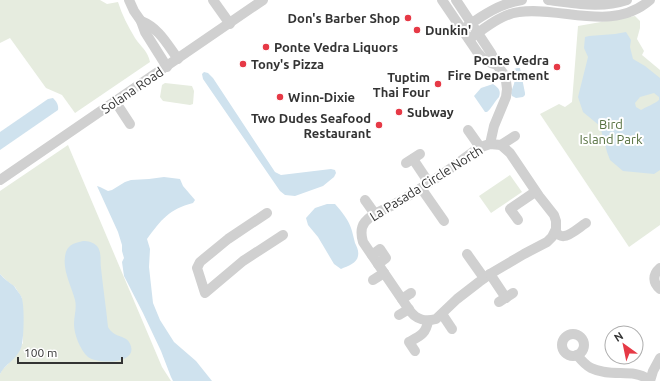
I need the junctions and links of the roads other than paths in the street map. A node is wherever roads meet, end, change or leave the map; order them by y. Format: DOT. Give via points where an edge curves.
graph roads {
  1 [pos="129,0"];
  2 [pos="213,0"];
  3 [pos="263,0"];
  4 [pos="442,0"];
  5 [pos="456,0"];
  6 [pos="522,0"];
  7 [pos="548,0"];
  8 [pos="627,0"];
  9 [pos="650,0"];
  10 [pos="576,3"];
  11 [pos="575,15"];
  12 [pos="141,21"];
  13 [pos="471,23"];
  14 [pos="230,24"];
  15 [pos="462,30"];
  16 [pos="478,33"];
  17 [pos="469,39"];
  18 [pos="178,59"];
  19 [pos="497,65"];
  20 [pos="167,67"];
  21 [pos="115,101"];
  22 [pos="130,124"];
  23 [pos="468,130"];
  24 [pos="515,136"];
  25 [pos="490,144"];
  26 [pos="501,145"];
  27 [pos="480,147"];
  28 [pos="413,159"];
  29 [pos="0,180"];
  30 [pos="425,185"];
  31 [pos="535,192"];
  32 [pos="365,200"];
  33 [pos="267,213"];
  34 [pos="375,214"];
  35 [pos="518,220"];
  36 [pos="444,221"];
  37 [pos="586,223"];
  38 [pos="556,230"];
  39 [pos="283,235"];
  40 [pos="467,254"];
  41 [pos="660,268"];
  42 [pos="384,273"];
  43 [pos="487,276"];
  44 [pos="373,280"];
  45 [pos="660,289"];
  46 [pos="411,293"];
  47 [pos="506,298"];
  48 [pos="402,299"];
  49 [pos="409,310"];
  50 [pos="442,314"];
  51 [pos="399,316"];
  52 [pos="428,321"];
  53 [pos="452,329"];
  54 [pos="415,351"];
  55 [pos="577,355"];
  56 [pos="660,358"];
  57 [pos="650,380"];
  1 -- 12 [label="street"];
  2 -- 14 [label="street"];
  3 -- 14 [label="street, Solana Road"];
  4 -- 15 [label="street"];
  5 -- 13 [label="street"];
  6 -- 13 [label="street" via="505,4"];
  7 -- 10 [label="street"];
  8 -- 10 [label="street" via="594,6"];
  9 -- 11 [label="street" via="637,10 615,16"];
  10 -- 11 [label="street"];
  11 -- 16 [label="street" via="540,11 519,12 501,18"];
  12 -- 18 [label="street" via="157,31"];
  12 -- 20 [label="street"];
  13 -- 15 [label="street"];
  13 -- 16 [label="street"];
  14 -- 18 [label="street, Solana Road"];
  15 -- 17 [label="street"];
  16 -- 17 [label="street"];
  16 -- 19 [label="street"];
  17 -- 19 [label="street" via="483,58"];
  18 -- 20 [label="street, Solana Road"];
  19 -- 25 [label="street" via="506,81 507,89"];
  20 -- 21 [label="street, Solana Road"];
  21 -- 22 [label="street"];
  21 -- 29 [label="street, Solana Road"];
  23 -- 27 [label="street"];
  24 -- 26 [label="street"];
  25 -- 26 [label="street"];
  25 -- 27 [label="street, La Pasada Circle North"];
  26 -- 31 [label="street" via="510,153"];
  27 -- 30 [label="street, La Pasada Circle North"];
  28 -- 30 [label="street"];
  30 -- 34 [label="street, La Pasada Circle North"];
  30 -- 36 [label="street"];
  31 -- 35 [label="street" via="510,209"];
  31 -- 38 [label="street" via="554,216"];
  32 -- 34 [label="street"];
  33 -- 39 [label="street" via="228,239 200,262 198,268 205,293 243,261"];
  34 -- 42 [label="street, La Pasada Circle North" via="366,220 361,230 363,242"];
  37 -- 38 [label="street" via="564,236 560,236"];
  38 -- 43 [label="street" via="547,242"];
  40 -- 43 [label="street"];
  41 -- 45 [label="street" via="654,275 656,285"];
  42 -- 44 [label="street"];
  42 -- 48 [label="street"];
  43 -- 47 [label="street"];
  43 -- 50 [label="street"];
  46 -- 48 [label="street"];
  48 -- 49 [label="street"];
  49 -- 51 [label="street"];
  49 -- 52 [label="street" via="418,318"];
  50 -- 52 [label="street"];
  50 -- 53 [label="street"];
  52 -- 54 [label="street" via="424,332 409,342"];
  55 -- 57 [label="street" via="591,368 637,374"];
  56 -- 57 [label="street"];
}
